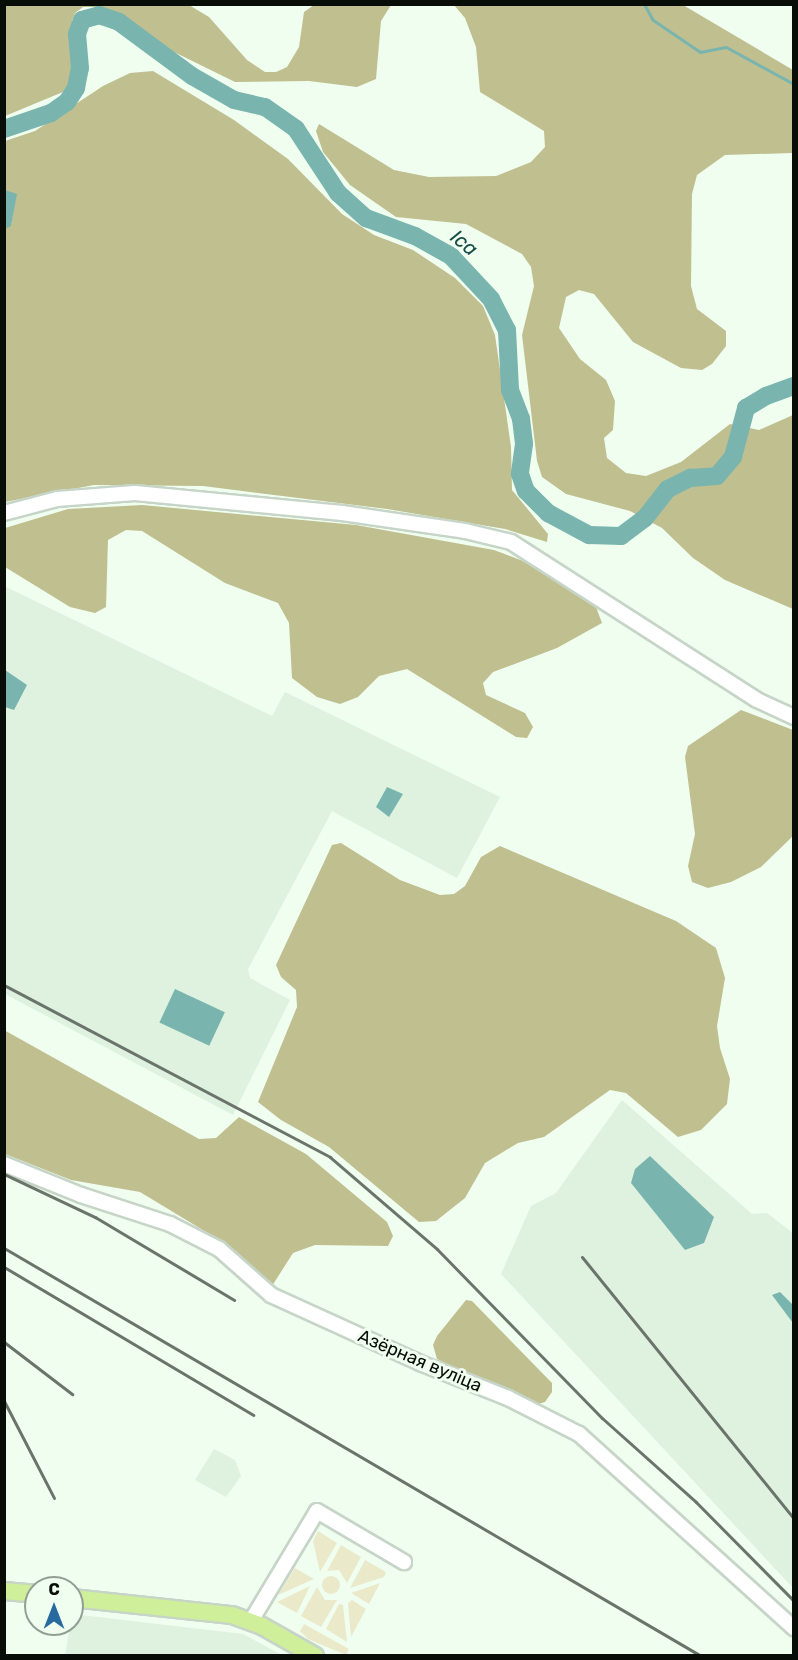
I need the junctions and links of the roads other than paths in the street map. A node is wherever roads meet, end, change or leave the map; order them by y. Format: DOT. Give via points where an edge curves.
graph roads {
  1 [pos="4,513"];
  2 [pos="794,717"];
  3 [pos="4,1164"];
  4 [pos="404,1562"];
  5 [pos="4,1591"];
  6 [pos="24,1593"];
  7 [pos="84,1599"];
  8 [pos="251,1621"];
  9 [pos="794,1628"];
  10 [pos="295,1650"];
  11 [pos="315,1656"];
  1 -- 2 [label="street" via="57,499 135,493 342,513 465,531 511,542 757,700"];
  3 -- 9 [label="street, Азёрная вуліца" via="170,1224 219,1249 271,1295 507,1398 579,1434"];
  4 -- 8 [label="street" via="317,1511"];
  5 -- 6 [label="main road"];
  7 -- 8 [label="main road" via="232,1615"];
  8 -- 10 [label="main road"];
  10 -- 11 [label="main road"];
}
